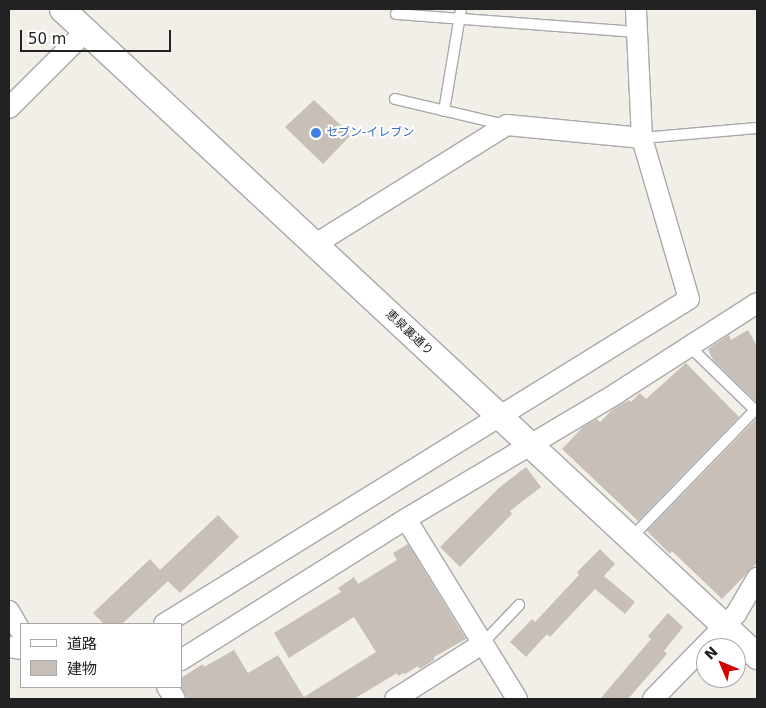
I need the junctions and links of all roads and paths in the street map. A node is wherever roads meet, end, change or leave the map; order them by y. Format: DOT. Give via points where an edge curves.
graph roads {
  1 [pos="62,9"];
  2 [pos="636,9"];
  3 [pos="461,13"];
  4 [pos="396,14"];
  5 [pos="86,30"];
  6 [pos="638,32"];
  7 [pos="395,99"];
  8 [pos="9,108"];
  9 [pos="444,111"];
  10 [pos="507,125"];
  11 [pos="757,128"];
  12 [pos="642,138"];
  13 [pos="314,245"];
  14 [pos="757,303"];
  15 [pos="690,346"];
  16 [pos="498,415"];
  17 [pos="529,445"];
  18 [pos="406,519"];
  19 [pos="630,539"];
  20 [pos="757,578"];
  21 [pos="519,605"];
  22 [pos="9,612"];
  23 [pos="166,623"];
  24 [pos="725,626"];
  25 [pos="20,630"];
  26 [pos="482,644"];
  27 [pos="757,656"];
  28 [pos="182,659"];
  29 [pos="168,688"];
  30 [pos="175,699"];
  31 [pos="395,699"];
  32 [pos="516,699"];
  33 [pos="653,699"];
  1 -- 5 [label="street, 恵泉裏通り"];
  2 -- 6 [label="street"];
  3 -- 4 [label="lane"];
  3 -- 6 [label="lane"];
  3 -- 9 [label="lane"];
  5 -- 8 [label="street"];
  5 -- 13 [label="street, 恵泉裏通り"];
  6 -- 12 [label="street"];
  7 -- 9 [label="lane"];
  9 -- 10 [label="lane"];
  10 -- 12 [label="street"];
  10 -- 13 [label="street"];
  11 -- 12 [label="lane"];
  12 -- 16 [label="street" via="689,298"];
  13 -- 16 [label="street, 恵泉裏通り"];
  14 -- 15 [label="street"];
  15 -- 17 [label="street"];
  15 -- 19 [label="lane" via="755,410"];
  16 -- 17 [label="street, 恵泉裏通り"];
  16 -- 23 [label="street"];
  17 -- 18 [label="street"];
  17 -- 19 [label="street, 恵泉裏通り"];
  18 -- 26 [label="street"];
  18 -- 28 [label="street"];
  19 -- 24 [label="street, 恵泉裏通り"];
  20 -- 24 [label="street"];
  21 -- 26 [label="lane"];
  22 -- 25 [label="street"];
  24 -- 27 [label="street, 恵泉裏通り"];
  24 -- 33 [label="street"];
  26 -- 31 [label="street"];
  26 -- 32 [label="street"];
  29 -- 30 [label="street"];
}
